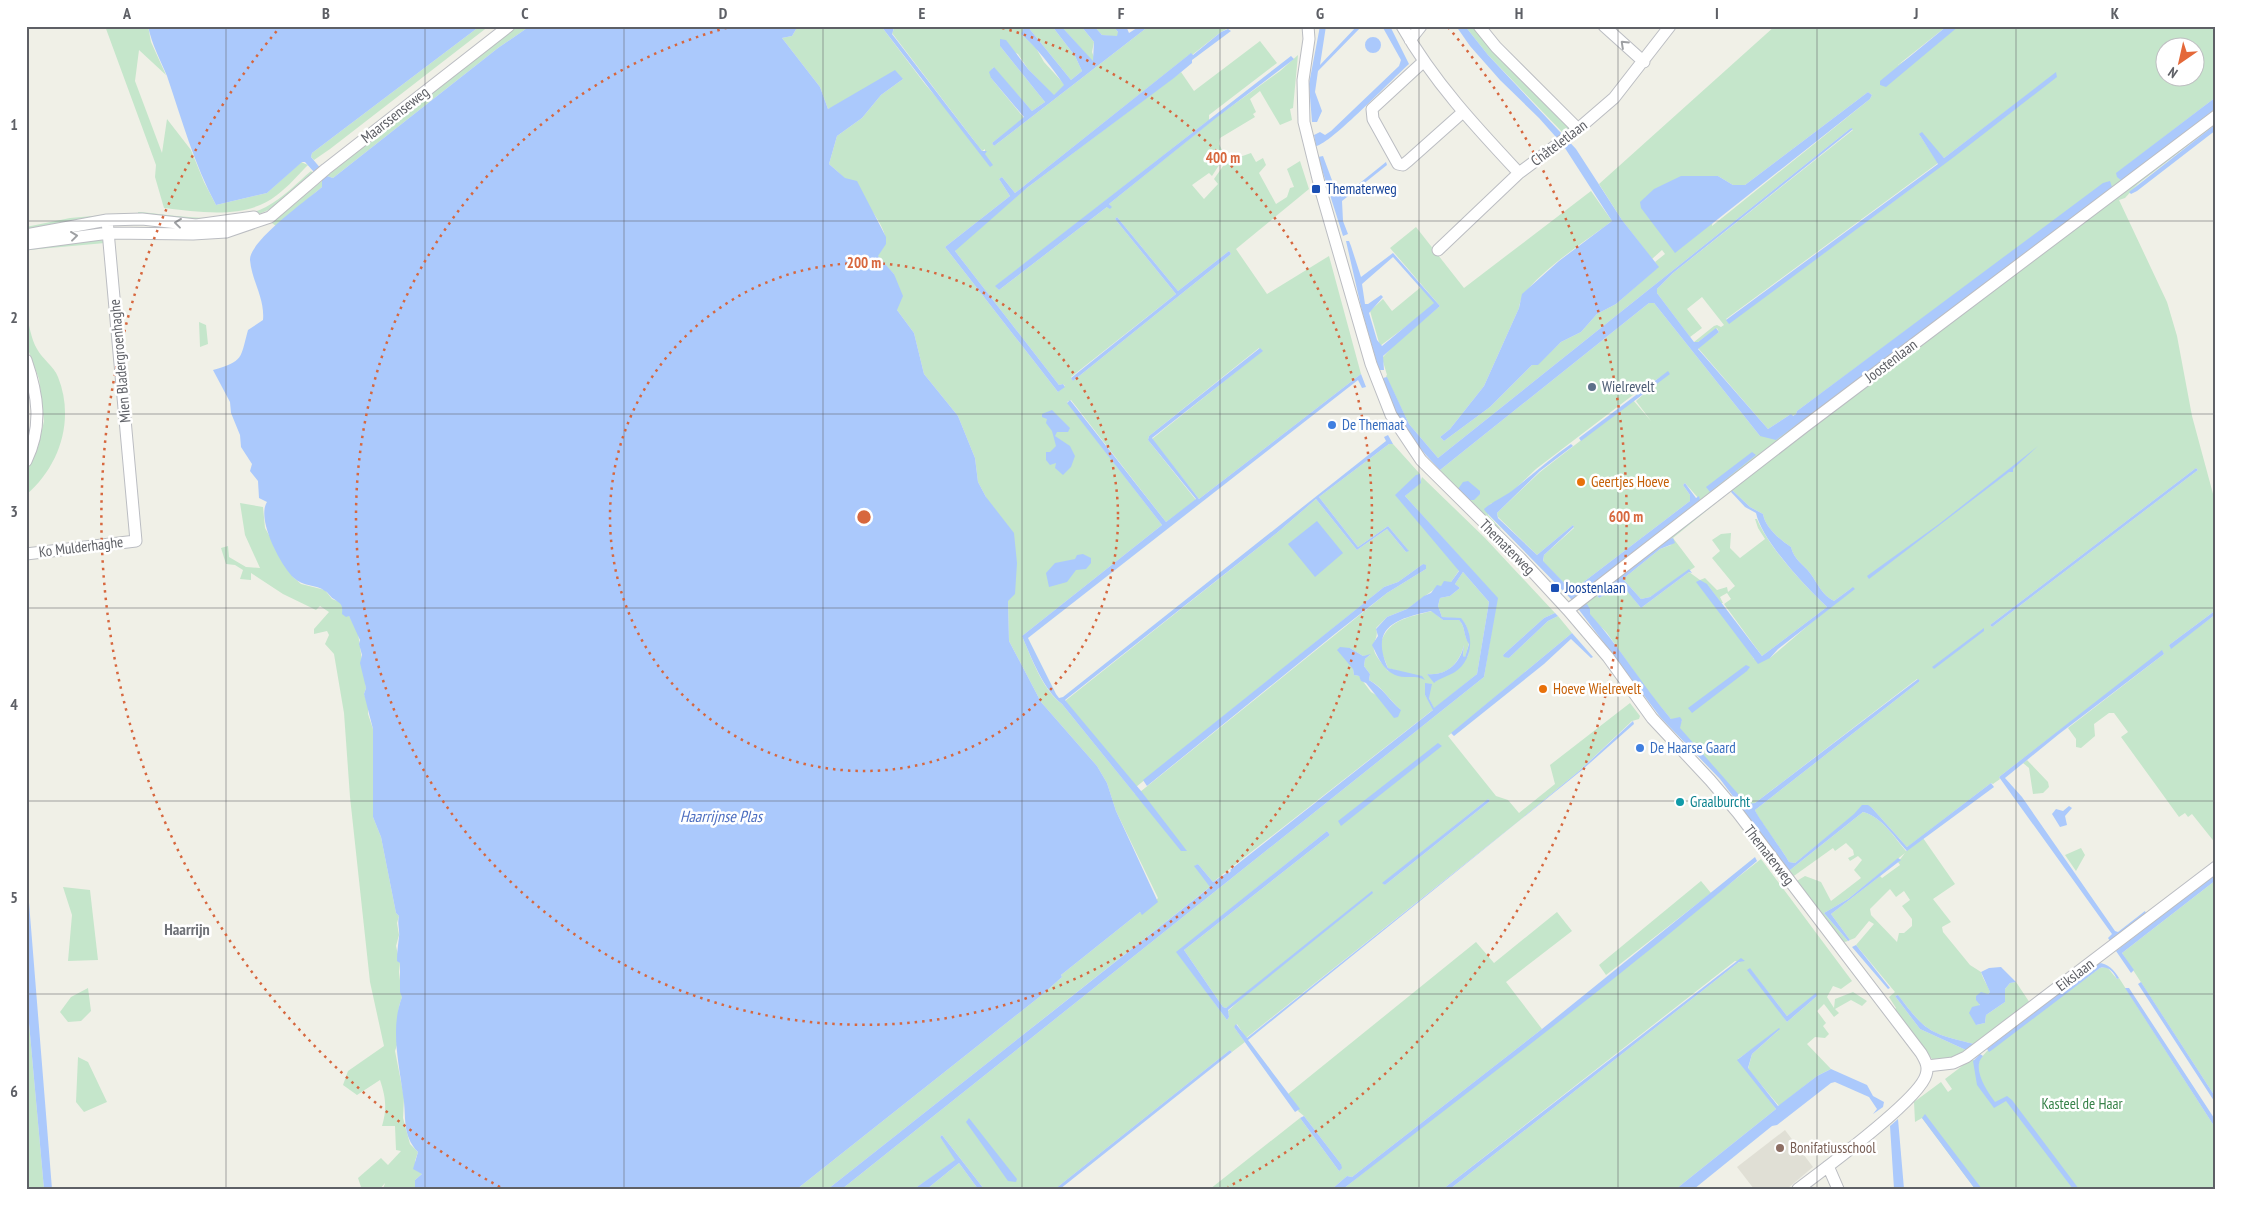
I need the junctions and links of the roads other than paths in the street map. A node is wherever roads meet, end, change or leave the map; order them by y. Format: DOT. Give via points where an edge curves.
graph roads {
  1 [pos="509,26"];
  2 [pos="1308,26"];
  3 [pos="1402,26"];
  4 [pos="1421,26"];
  5 [pos="1480,26"];
  6 [pos="1604,26"];
  7 [pos="1670,26"];
  8 [pos="1410,40"];
  9 [pos="1423,62"];
  10 [pos="1644,62"];
  11 [pos="1462,112"];
  12 [pos="2216,116"];
  13 [pos="1574,132"];
  14 [pos="1519,173"];
  15 [pos="283,206"];
  16 [pos="107,220"];
  17 [pos="109,233"];
  18 [pos="26,235"];
  19 [pos="26,244"];
  20 [pos="1438,250"];
  21 [pos="26,360"];
  22 [pos="26,461"];
  23 [pos="136,541"];
  24 [pos="26,554"];
  25 [pos="1574,605"];
  26 [pos="2216,867"];
  27 [pos="1927,1066"];
  28 [pos="1828,1166"];
  29 [pos="1798,1189"];
  30 [pos="1838,1189"];
  1 -- 15 [label="street, Maarssenseweg"];
  2 -- 25 [label="street, Thematerweg" via="1303,80 1304,122 1348,285 1385,401 1400,431 1421,460 1520,558"];
  3 -- 8 [label="street"];
  4 -- 8 [label="street"];
  5 -- 13 [label="street"];
  10 -- 6 [label="street, one-way"];
  7 -- 10 [label="street, Châteletlaan"];
  8 -- 9 [label="street"];
  9 -- 11 [label="street"];
  9 -- 11 [label="street" via="1372,109 1373,119 1398,164 1408,161"];
  10 -- 13 [label="street, Châteletlaan" via="1614,98"];
  11 -- 14 [label="street"];
  12 -- 25 [label="street, Joostenlaan"];
  13 -- 14 [label="street, Châteletlaan"];
  14 -- 20 [label="street, Châteletlaan"];
  15 -- 16 [label="street, Maarssenseweg, one-way" via="268,214 218,224 196,225 142,218"];
  15 -- 17 [label="street, Maarssenseweg" via="270,217 226,232"];
  16 -- 17 [label="street, Mien Bladergroenhaghe"];
  16 -- 18 [label="street, Maarssenseweg"];
  19 -- 17 [label="street, Maarssenseweg, one-way"];
  17 -- 23 [label="street, Mien Bladergroenhaghe"];
  21 -- 22 [label="street" via="38,407 36,435"];
  23 -- 24 [label="street, Ko Mulderhaghe"];
  25 -- 27 [label="street, Thematerweg" via="1652,718 1738,813 1921,1053"];
  26 -- 27 [label="street, Eikslaan" via="1966,1057 1953,1063"];
  27 -- 28 [label="street" via="1924,1081 1915,1093"];
  28 -- 29 [label="street"];
  28 -- 30 [label="street"];
}
